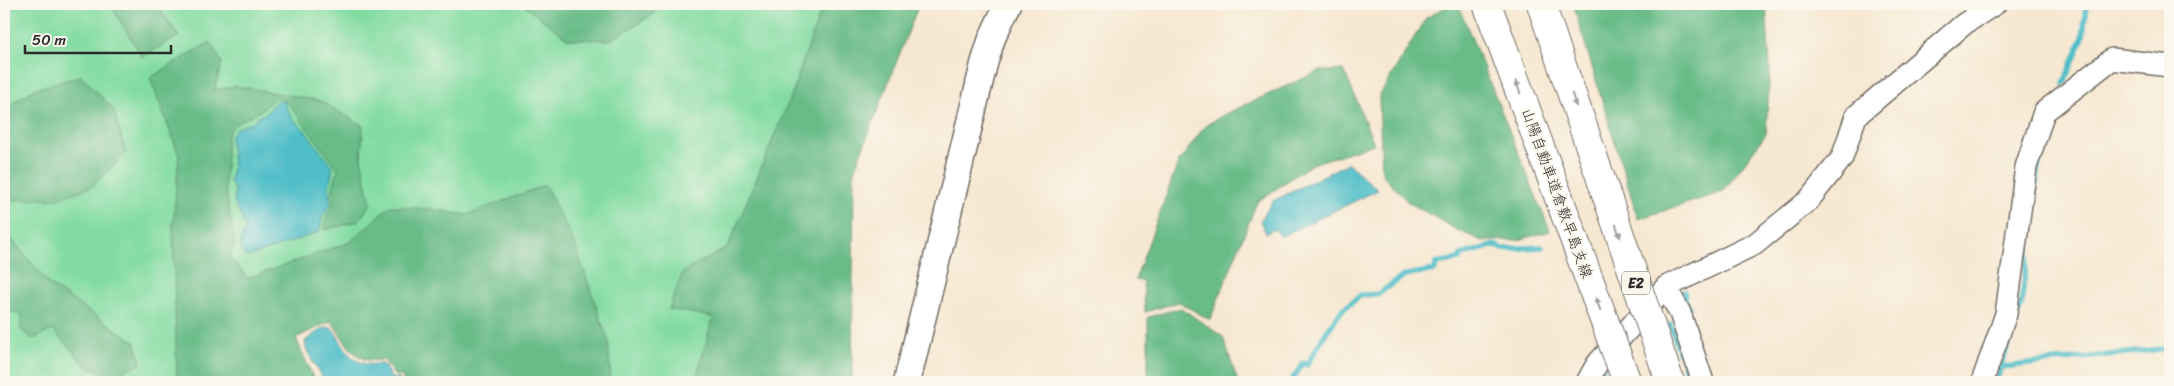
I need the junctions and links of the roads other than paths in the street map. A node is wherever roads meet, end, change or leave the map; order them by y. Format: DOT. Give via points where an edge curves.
graph roads {
  1 [pos="1008,4"];
  2 [pos="1487,4"];
  3 [pos="1541,4"];
  4 [pos="1994,4"];
  5 [pos="2170,66"];
  6 [pos="1666,287"];
  7 [pos="907,382"];
  8 [pos="1587,382"];
  9 [pos="1627,382"];
  10 [pos="1670,382"];
  11 [pos="1703,382"];
  12 [pos="1982,382"];
  1 -- 7 [label="street" via="984,64"];
  9 -- 2 [label="highway, 山陽自動車道倉敷早島支線, one-way, bridge"];
  3 -- 10 [label="highway, E2, one-way, bridge"];
  4 -- 6 [label="street" via="1964,24 1856,116 1842,158 1808,201 1755,244"];
  5 -- 12 [label="street" via="2112,58 2044,112 2026,168 2006,314"];
  6 -- 8 [label="street" via="1597,364"];
  6 -- 11 [label="street" via="1680,313"];
}
